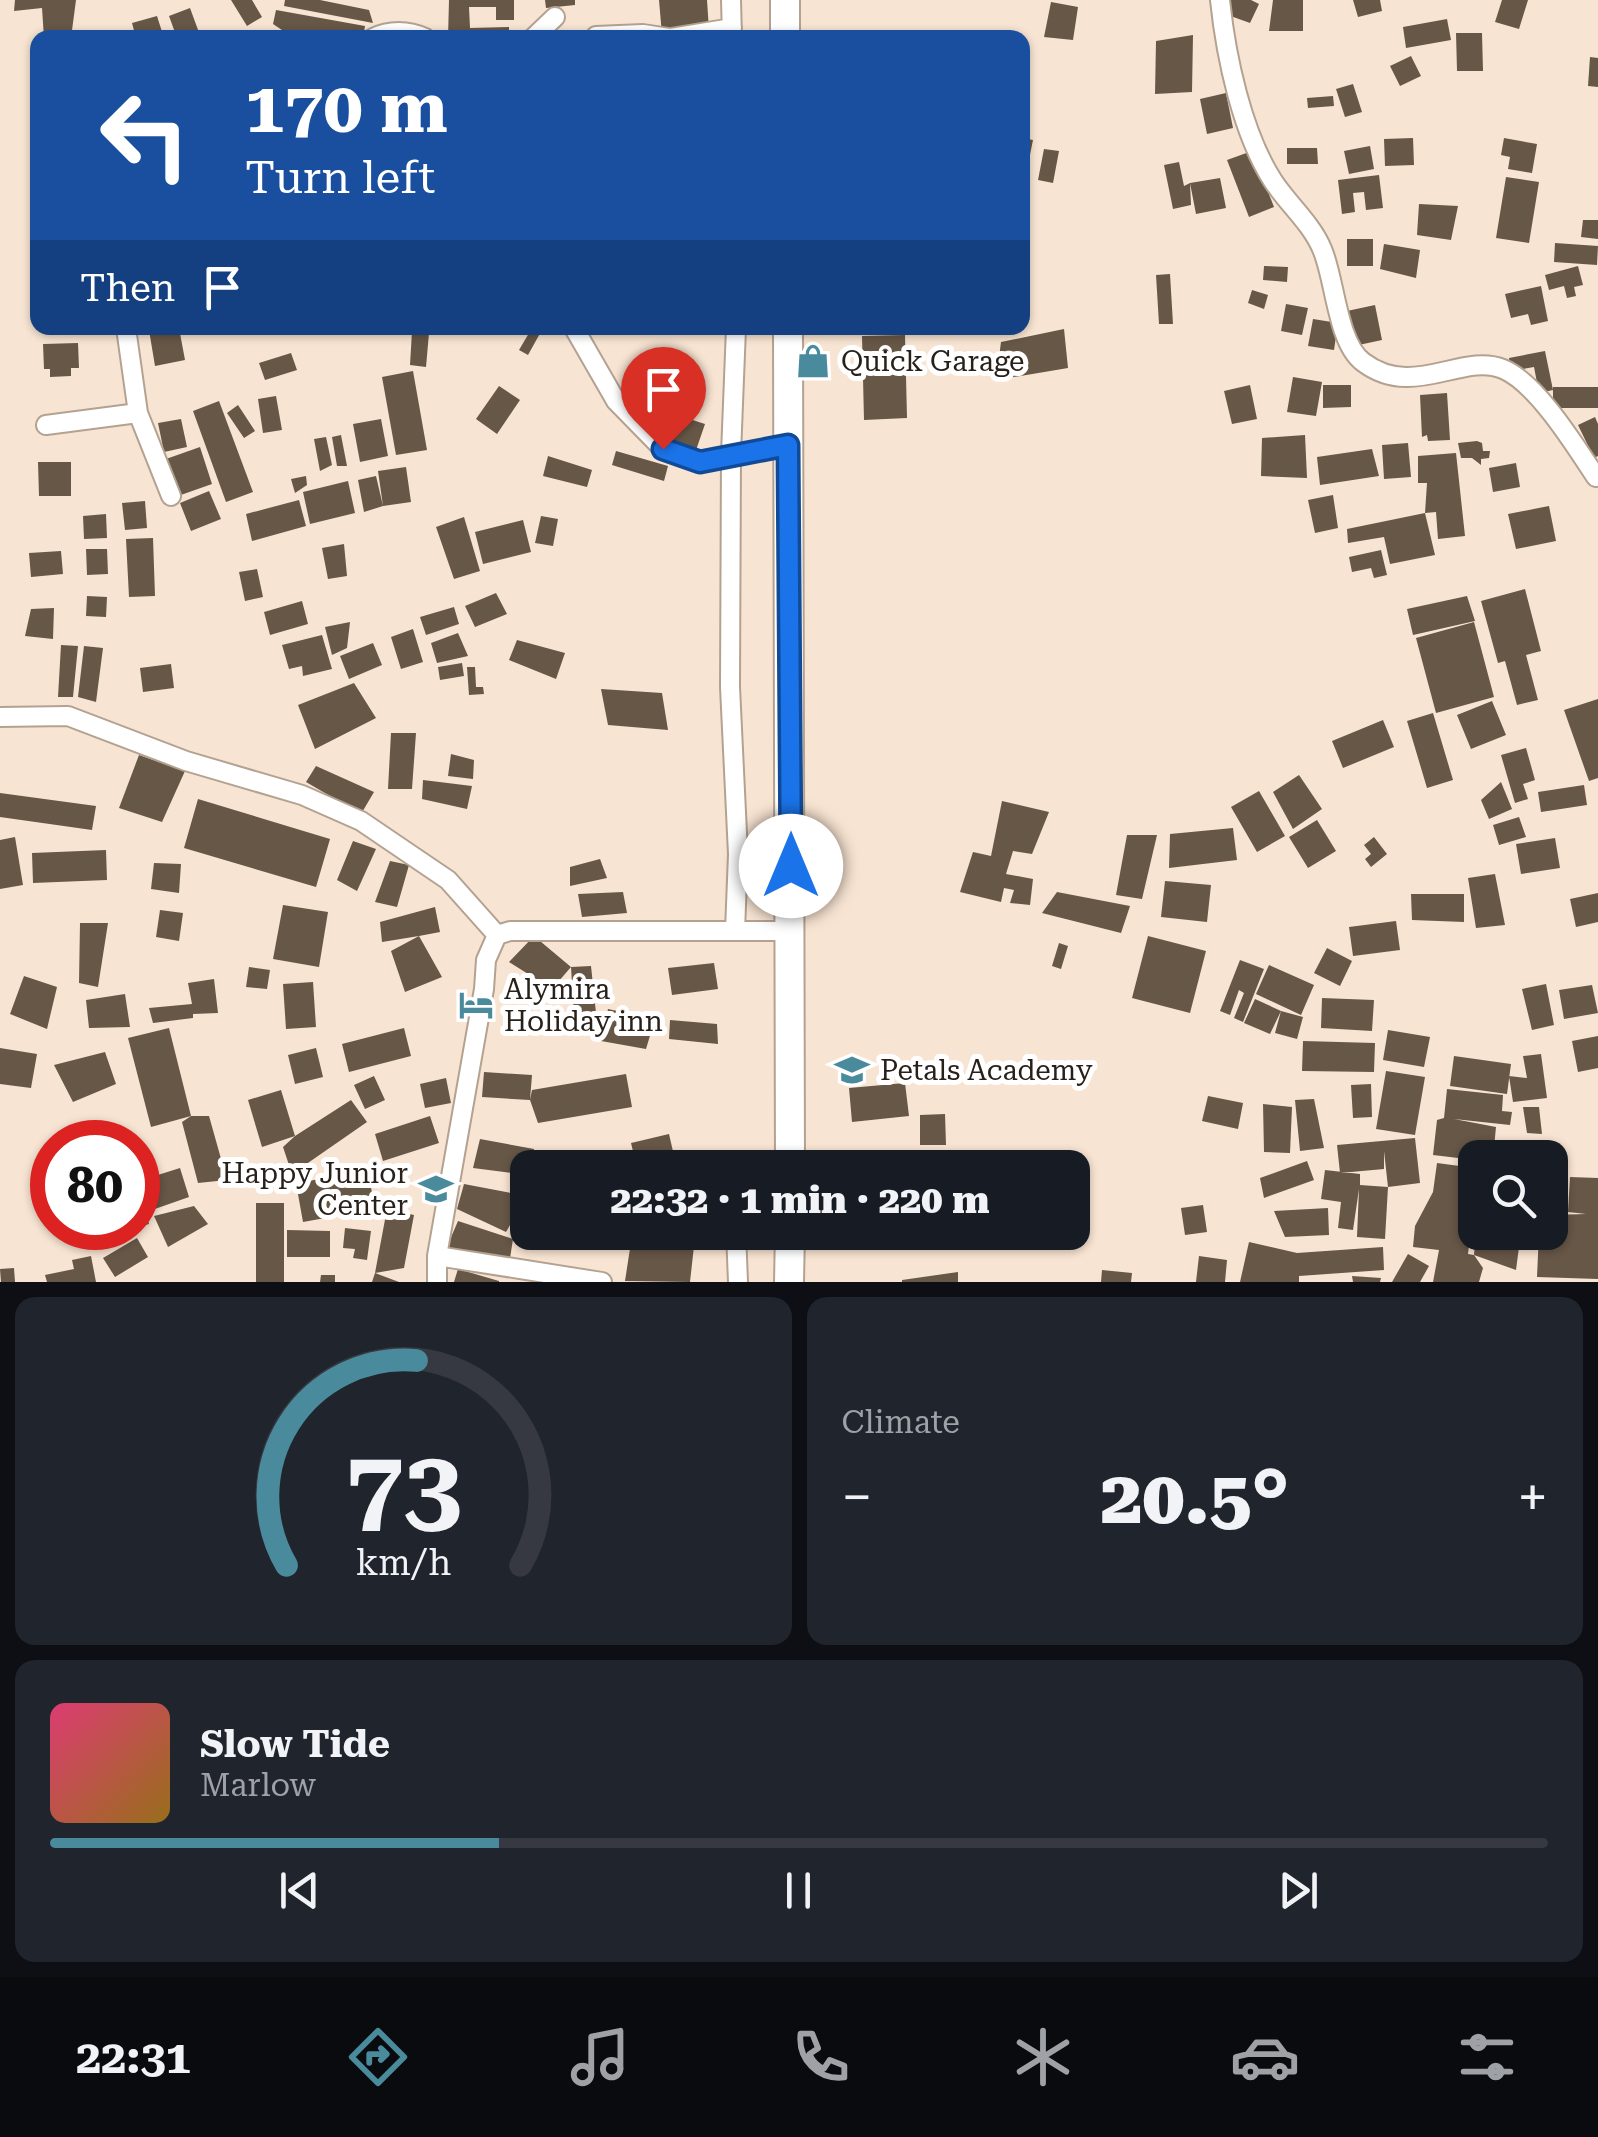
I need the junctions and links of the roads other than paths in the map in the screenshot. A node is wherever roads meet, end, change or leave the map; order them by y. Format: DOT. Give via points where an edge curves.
graph roads {
  1 [pos="731,0"];
  2 [pos="785,0"];
  3 [pos="1220,0"];
  4 [pos="555,17"];
  5 [pos="541,30"];
  6 [pos="732,30"];
  7 [pos="785,30"];
  8 [pos="127,335"];
  9 [pos="578,335"];
  10 [pos="736,335"];
  11 [pos="788,335"];
  12 [pos="138,413"];
  13 [pos="46,426"];
  14 [pos="788,445"];
  15 [pos="731,454"];
  16 [pos="1596,477"];
  17 [pos="170,496"];
  18 [pos="0,717"];
  19 [pos="735,930"];
  20 [pos="791,931"];
  21 [pos="497,934"];
  22 [pos="790,1150"];
  23 [pos="737,1250"];
  24 [pos="790,1250"];
  25 [pos="438,1256"];
  26 [pos="437,1282"];
  27 [pos="602,1282"];
  28 [pos="738,1282"];
  29 [pos="789,1282"];
  1 -- 6 [label="street"];
  2 -- 7 [label="highway"];
  3 -- 16 [label="street" via="1250,134 1272,180 1322,248 1350,346 1361,361 1404,379 1501,368 1555,417"];
  4 -- 5 [label="street"];
  8 -- 12 [label="street"];
  9 -- 15 [label="street" via="616,401 663,449 700,462"];
  10 -- 15 [label="street"];
  11 -- 14 [label="highway"];
  12 -- 13 [label="street"];
  12 -- 17 [label="street"];
  14 -- 15 [label="street"];
  14 -- 20 [label="highway"];
  15 -- 19 [label="street"];
  18 -- 21 [label="street" via="68,716 302,795 361,821 448,880"];
  19 -- 20 [label="street"];
  19 -- 21 [label="street"];
  20 -- 22 [label="highway"];
  21 -- 25 [label="street" via="486,960"];
  23 -- 28 [label="street"];
  24 -- 29 [label="highway"];
  25 -- 26 [label="street"];
  25 -- 27 [label="street"];
}
